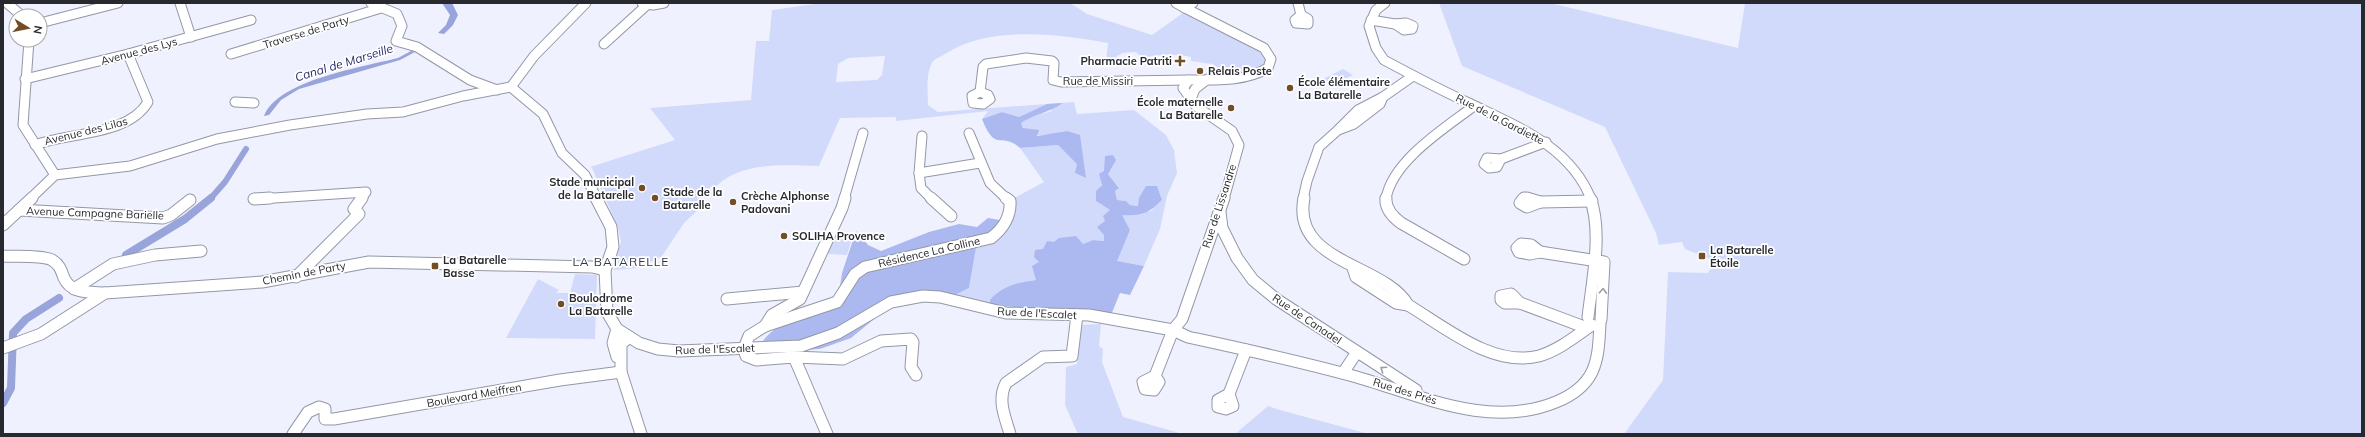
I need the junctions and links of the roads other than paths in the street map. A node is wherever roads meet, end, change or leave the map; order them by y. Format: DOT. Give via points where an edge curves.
graph roads {
  1 [pos="118,3"];
  2 [pos="180,3"];
  3 [pos="371,3"];
  4 [pos="586,3"];
  5 [pos="664,3"];
  6 [pos="1176,3"];
  7 [pos="1193,3"];
  8 [pos="1298,3"];
  9 [pos="1385,3"];
  10 [pos="644,4"];
  11 [pos="381,8"];
  12 [pos="1185,8"];
  13 [pos="1301,15"];
  14 [pos="252,20"];
  15 [pos="1371,20"];
  16 [pos="48,21"];
  17 [pos="1395,24"];
  18 [pos="191,37"];
  19 [pos="604,44"];
  20 [pos="28,48"];
  21 [pos="128,54"];
  22 [pos="231,54"];
  23 [pos="1413,76"];
  24 [pos="25,79"];
  25 [pos="1164,81"];
  26 [pos="1194,83"];
  27 [pos="511,87"];
  28 [pos="1184,88"];
  29 [pos="497,90"];
  30 [pos="980,92"];
  31 [pos="1191,99"];
  32 [pos="235,102"];
  33 [pos="254,103"];
  34 [pos="1474,106"];
  35 [pos="863,133"];
  36 [pos="969,133"];
  37 [pos="922,136"];
  38 [pos="1546,142"];
  39 [pos="35,145"];
  40 [pos="1501,159"];
  41 [pos="980,163"];
  42 [pos="919,173"];
  43 [pos="55,175"];
  44 [pos="254,199"];
  45 [pos="190,200"];
  46 [pos="1592,201"];
  47 [pos="1540,202"];
  48 [pos="19,210"];
  49 [pos="1220,212"];
  50 [pos="951,216"];
  51 [pos="3,225"];
  52 [pos="201,251"];
  53 [pos="1540,252"];
  54 [pos="3,256"];
  55 [pos="1464,259"];
  56 [pos="1592,260"];
  57 [pos="605,270"];
  58 [pos="296,277"];
  59 [pos="73,288"];
  60 [pos="803,292"];
  61 [pos="105,293"];
  62 [pos="727,299"];
  63 [pos="1520,303"];
  64 [pos="1077,315"];
  65 [pos="1595,325"];
  66 [pos="765,326"];
  67 [pos="617,329"];
  68 [pos="1173,330"];
  69 [pos="628,337"];
  70 [pos="3,348"];
  71 [pos="744,348"];
  72 [pos="1246,350"];
  73 [pos="1357,352"];
  74 [pos="794,357"];
  75 [pos="620,368"];
  76 [pos="1343,373"];
  77 [pos="916,375"];
  78 [pos="1155,376"];
  79 [pos="1229,394"];
  80 [pos="1427,398"];
  81 [pos="293,434"];
  82 [pos="641,434"];
  83 [pos="827,434"];
  84 [pos="1010,434"];
  1 -- 16 [label="street"];
  2 -- 18 [label="street"];
  3 -- 11 [label="street"];
  4 -- 27 [label="street" via="535,56"];
  5 -- 10 [label="street"];
  6 -- 12 [label="street"];
  7 -- 12 [label="street"];
  8 -- 13 [label="street"];
  9 -- 15 [label="street" via="1376,10"];
  10 -- 19 [label="street"];
  11 -- 22 [label="street, Traverse de Party"];
  11 -- 29 [label="street" via="397,14 402,26 396,41 417,47 470,80"];
  12 -- 26 [label="street" via="1264,48 1270,55 1269,65 1253,76 1208,79"];
  14 -- 18 [label="street, Avenue des Lys"];
  15 -- 17 [label="street"];
  15 -- 23 [label="street, Rue de la Gardiette" via="1369,26 1372,36 1384,60"];
  18 -- 21 [label="street, Avenue des Lys"];
  20 -- 24 [label="street"];
  21 -- 24 [label="street, Avenue des Lys"];
  21 -- 39 [label="street, Avenue des Lilas" via="148,102 143,112 132,120 116,126"];
  23 -- 34 [label="street, Rue de la Gardiette"];
  23 -- 65 [label="street" via="1383,97 1380,104 1354,124 1338,130 1319,146 1302,206 1306,226 1321,248 1353,268 1356,277 1396,303 1408,305 1489,352 1513,357 1533,357 1550,351"];
  24 -- 39 [label="street" via="24,125"];
  25 -- 26 [label="street, Rue de Missiri"];
  25 -- 28 [label="street, Rue de Missiri"];
  25 -- 30 [label="street, Rue de Missiri" via="1060,82 1053,80 1052,61 1026,58 986,64 983,67"];
  26 -- 28 [label="street"];
  26 -- 31 [label="street"];
  27 -- 29 [label="street"];
  27 -- 57 [label="street" via="543,114 562,153 585,175 611,228 613,247"];
  28 -- 31 [label="street, Rue de Lissandre"];
  29 -- 43 [label="street" via="403,112 359,115 290,125 217,139 130,166"];
  31 -- 49 [label="street, Rue de Lissandre" via="1198,108 1228,126 1239,145"];
  32 -- 33 [label="street"];
  34 -- 38 [label="street, Rue de la Gardiette"];
  34 -- 55 [label="street" via="1407,160 1388,185 1385,199 1392,216"];
  35 -- 60 [label="street" via="842,208"];
  36 -- 41 [label="street, Résidence La Colline"];
  37 -- 42 [label="street"];
  38 -- 40 [label="street"];
  38 -- 46 [label="street, Rue de la Gardiette" via="1574,168"];
  39 -- 43 [label="street"];
  41 -- 42 [label="street"];
  41 -- 66 [label="street, Résidence La Colline" via="990,183 1010,201 1006,219 997,234 991,238 865,267 850,277 844,295 837,302"];
  42 -- 50 [label="street" via="921,188"];
  43 -- 48 [label="street"];
  44 -- 58 [label="street" via="366,192 354,209 359,214"];
  45 -- 48 [label="street, Avenue Campagne Barielle" via="163,218"];
  46 -- 47 [label="street"];
  46 -- 56 [label="street, Rue de la Gardiette" via="1596,235"];
  48 -- 51 [label="street"];
  49 -- 68 [label="street, Rue de Lissandre" via="1182,319"];
  49 -- 73 [label="street, Rue de Canadel" via="1222,228 1237,258 1253,280 1276,299"];
  52 -- 59 [label="street" via="155,255 113,264"];
  53 -- 56 [label="street"];
  54 -- 59 [label="street" via="52,260 62,268 64,279"];
  56 -- 65 [label="street, Rue de la Gardiette"];
  65 -- 56 [label="street, one-way" via="1604,262"];
  57 -- 58 [label="street, Chemin de Party" via="592,267 369,262"];
  57 -- 67 [label="street" via="607,312"];
  58 -- 61 [label="street, Chemin de Party" via="262,282"];
  59 -- 61 [label="street"];
  60 -- 62 [label="street"];
  60 -- 66 [label="street" via="798,301 772,315"];
  61 -- 70 [label="street, Chemin de Party" via="41,334"];
  63 -- 65 [label="street"];
  64 -- 68 [label="street, Rue de l'Escalet"];
  64 -- 71 [label="street, Rue de l'Escalet" via="1006,313 940,297 907,298 886,304 838,333 821,340 801,346"];
  64 -- 84 [label="street" via="1072,356 1043,357 1006,383 1002,389 1001,399"];
  65 -- 80 [label="street, Rue des Prés" via="1598,355 1590,376 1576,392 1557,402 1512,413 1488,413 1454,408"];
  66 -- 71 [label="street" via="750,336"];
  67 -- 69 [label="street, Rue de l'Escalet"];
  67 -- 75 [label="street" via="613,343"];
  68 -- 72 [label="street, Rue des Prés" via="1188,337"];
  68 -- 78 [label="street, Rue de Lissandre"];
  69 -- 71 [label="street, Rue de l'Escalet" via="668,351"];
  69 -- 75 [label="street" via="621,344"];
  71 -- 74 [label="street" via="746,356 756,360"];
  72 -- 76 [label="street, Rue des Prés"];
  72 -- 79 [label="street"];
  73 -- 76 [label="street"];
  80 -- 73 [label="street, Rue de Canadel, one-way"];
  74 -- 77 [label="street" via="843,359 881,341 911,339 911,367"];
  74 -- 83 [label="street"];
  75 -- 81 [label="street, Boulevard Meiffren" via="328,420 325,419 325,409 318,407 308,412"];
  75 -- 82 [label="street"];
  76 -- 80 [label="street, Rue des Prés"];
}
